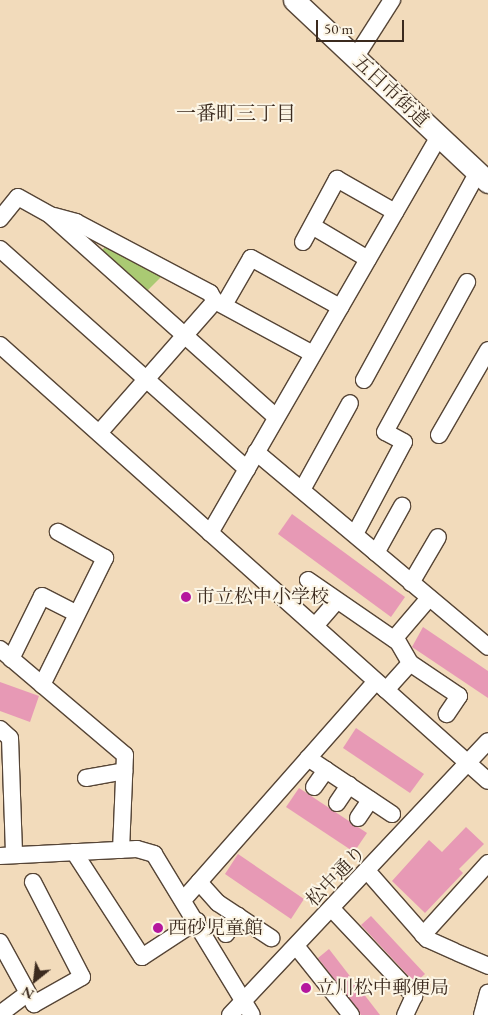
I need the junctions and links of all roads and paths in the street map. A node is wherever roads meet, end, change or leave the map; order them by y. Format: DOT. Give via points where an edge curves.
graph roads {
  1 [pos="392,0"];
  2 [pos="306,4"];
  3 [pos="355,58"];
  4 [pos="439,136"];
  5 [pos="483,177"];
  6 [pos="395,212"];
  7 [pos="50,215"];
  8 [pos="0,219"];
  9 [pos="319,230"];
  10 [pos="303,242"];
  11 [pos="0,249"];
  12 [pos="368,259"];
  13 [pos="468,282"];
  14 [pos="220,303"];
  15 [pos="340,307"];
  16 [pos="185,335"];
  17 [pos="0,345"];
  18 [pos="488,350"];
  19 [pos="313,354"];
  20 [pos="146,379"];
  21 [pos="364,380"];
  22 [pos="350,403"];
  23 [pos="276,417"];
  24 [pos="99,433"];
  25 [pos="439,435"];
  26 [pos="256,452"];
  27 [pos="247,469"];
  28 [pos="302,490"];
  29 [pos="402,506"];
  30 [pos="58,532"];
  31 [pos="210,533"];
  32 [pos="355,534"];
  33 [pos="438,537"];
  34 [pos="376,552"];
  35 [pos="308,580"];
  36 [pos="411,583"];
  37 [pos="429,598"];
  38 [pos="337,601"];
  39 [pos="77,614"];
  40 [pos="315,626"];
  41 [pos="394,639"];
  42 [pos="488,647"];
  43 [pos="5,654"];
  44 [pos="410,663"];
  45 [pos="42,684"];
  46 [pos="381,686"];
  47 [pos="446,714"];
  48 [pos="0,729"];
  49 [pos="488,741"];
  50 [pos="308,758"];
  51 [pos="469,764"];
  52 [pos="326,770"];
  53 [pos="124,771"];
  54 [pos="86,778"];
  55 [pos="488,780"];
  56 [pos="349,786"];
  57 [pos="314,787"];
  58 [pos="370,800"];
  59 [pos="337,803"];
  60 [pos="392,814"];
  61 [pos="358,818"];
  62 [pos="121,850"];
  63 [pos="74,852"];
  64 [pos="7,856"];
  65 [pos="488,864"];
  66 [pos="369,873"];
  67 [pos="33,882"];
  68 [pos="199,882"];
  69 [pos="184,899"];
  70 [pos="332,909"];
  71 [pos="238,916"];
  72 [pos="197,921"];
  73 [pos="226,934"];
  74 [pos="423,934"];
  75 [pos="271,938"];
  76 [pos="0,942"];
  77 [pos="296,946"];
  78 [pos="488,966"];
  79 [pos="488,993"];
  80 [pos="27,994"];
  81 [pos="248,1008"];
  82 [pos="0,1014"];
  83 [pos="230,1015"];
  84 [pos="351,1015"];
  85 [pos="405,1015"];
  86 [pos="482,1015"];
  1 -- 3 [label="street"];
  2 -- 3 [label="main road, 五日市街道"];
  3 -- 4 [label="main road, 五日市街道"];
  4 -- 5 [label="main road, 五日市街道"];
  4 -- 6 [label="street"];
  5 -- 21 [label="street"];
  6 -- 10 [label="street" via="337,179"];
  6 -- 12 [label="street"];
  7 -- 8 [label="street" via="18,197"];
  7 -- 14 [label="street" via="84,226 210,293"];
  7 -- 16 [label="street"];
  9 -- 12 [label="street"];
  11 -- 20 [label="street"];
  12 -- 15 [label="street"];
  13 -- 32 [label="street" via="385,432 404,442"];
  14 -- 15 [label="street" via="251,258"];
  14 -- 16 [label="street"];
  14 -- 19 [label="street"];
  15 -- 19 [label="street"];
  16 -- 20 [label="street"];
  16 -- 23 [label="street"];
  17 -- 24 [label="street"];
  18 -- 25 [label="street"];
  19 -- 23 [label="street"];
  20 -- 24 [label="street"];
  20 -- 27 [label="street"];
  22 -- 28 [label="street"];
  23 -- 26 [label="street"];
  24 -- 31 [label="street"];
  26 -- 27 [label="street"];
  26 -- 28 [label="street"];
  27 -- 31 [label="street"];
  28 -- 32 [label="street"];
  29 -- 34 [label="street"];
  30 -- 39 [label="street" via="105,558"];
  31 -- 40 [label="street"];
  32 -- 34 [label="street"];
  33 -- 36 [label="street"];
  34 -- 36 [label="street"];
  35 -- 38 [label="street"];
  36 -- 37 [label="street"];
  37 -- 41 [label="street"];
  37 -- 42 [label="street"];
  38 -- 40 [label="street"];
  38 -- 41 [label="street"];
  39 -- 43 [label="street" via="42,596"];
  39 -- 45 [label="street"];
  40 -- 46 [label="street"];
  41 -- 44 [label="street"];
  43 -- 45 [label="street"];
  44 -- 46 [label="street"];
  44 -- 47 [label="street" via="459,696"];
  45 -- 53 [label="street" via="125,755"];
  46 -- 50 [label="street"];
  46 -- 51 [label="street"];
  48 -- 64 [label="street" via="10,738"];
  49 -- 51 [label="street, 松中通り"];
  50 -- 52 [label="street"];
  50 -- 68 [label="street"];
  51 -- 55 [label="street"];
  51 -- 66 [label="street, 松中通り"];
  52 -- 56 [label="street"];
  52 -- 57 [label="street"];
  53 -- 54 [label="street"];
  53 -- 62 [label="street"];
  56 -- 58 [label="street"];
  56 -- 59 [label="street"];
  58 -- 60 [label="street"];
  58 -- 61 [label="street"];
  62 -- 63 [label="street"];
  62 -- 69 [label="street" via="154,854"];
  63 -- 64 [label="street"];
  63 -- 72 [label="street" via="142,957"];
  65 -- 74 [label="street"];
  66 -- 70 [label="street, 松中通り"];
  66 -- 74 [label="street"];
  67 -- 80 [label="street" via="82,977 34,1004"];
  68 -- 69 [label="street"];
  68 -- 71 [label="street"];
  69 -- 72 [label="street"];
  70 -- 77 [label="street, 松中通り"];
  70 -- 85 [label="street" via="414,996"];
  71 -- 73 [label="street"];
  71 -- 75 [label="street"];
  72 -- 81 [label="street"];
  74 -- 78 [label="street"];
  76 -- 80 [label="street"];
  77 -- 81 [label="street, 松中通り"];
  77 -- 84 [label="street"];
  79 -- 86 [label="street"];
  80 -- 82 [label="street"];
  81 -- 83 [label="street, 松中通り"];
}
